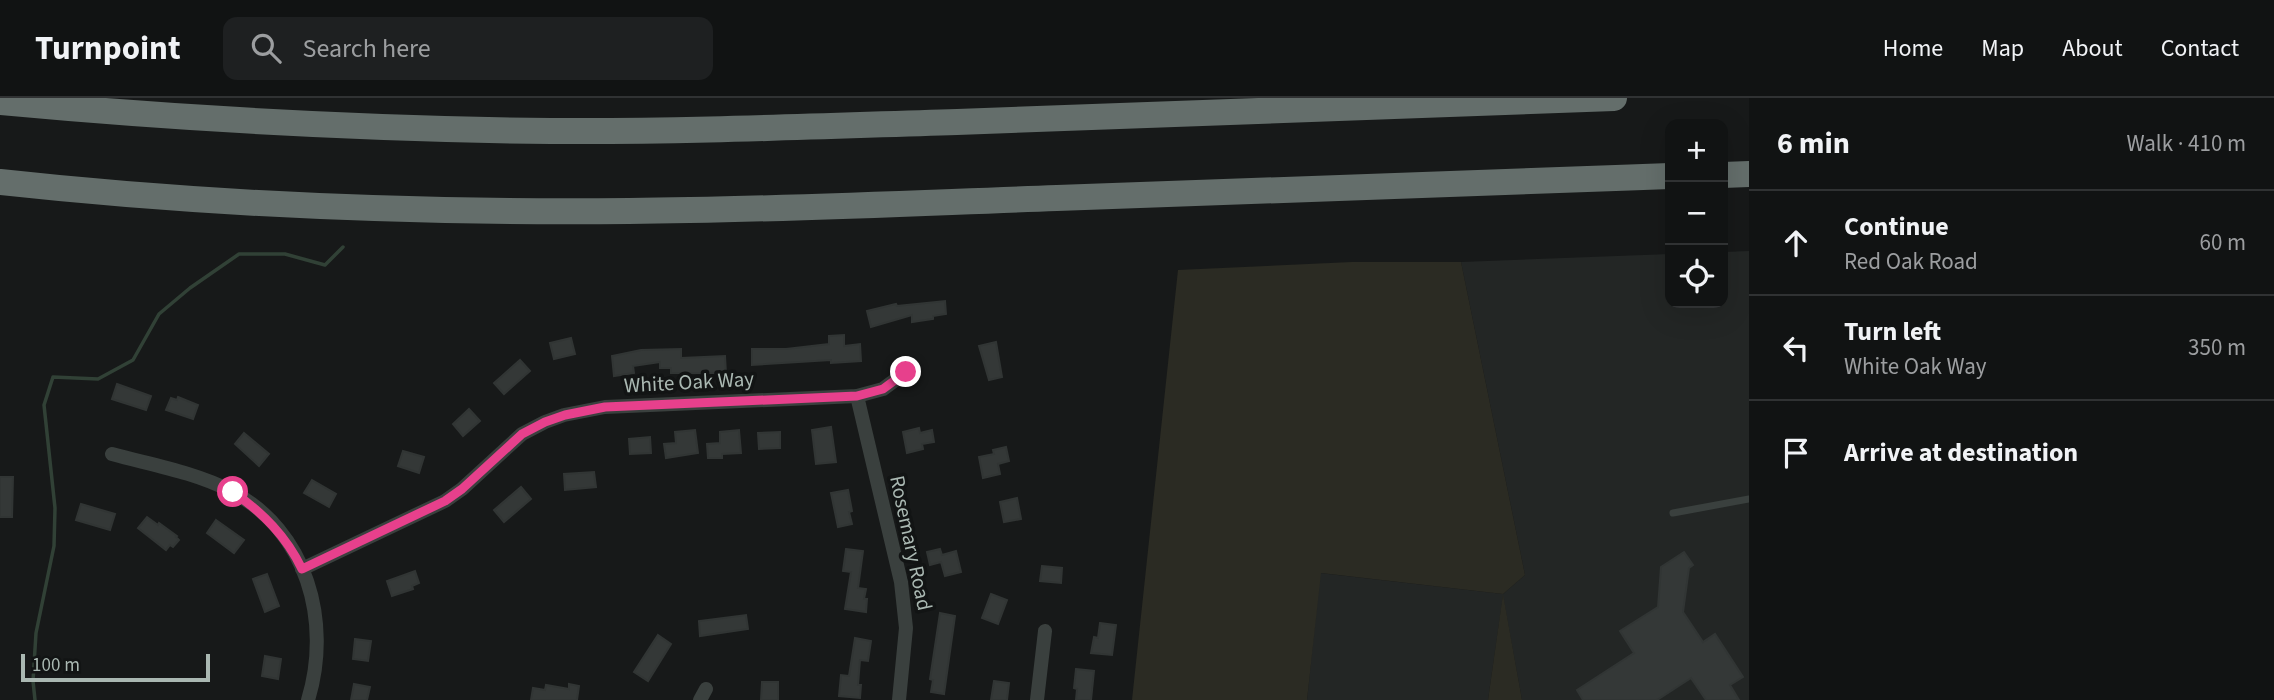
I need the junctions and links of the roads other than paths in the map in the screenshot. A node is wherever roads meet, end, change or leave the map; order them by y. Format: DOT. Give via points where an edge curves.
graph roads {
  1 [pos="1614,98"];
  2 [pos="0,102"];
  3 [pos="1728,174"];
  4 [pos="1749,174"];
  5 [pos="1665,176"];
  6 [pos="0,182"];
  7 [pos="906,372"];
  8 [pos="857,396"];
  9 [pos="112,454"];
  10 [pos="1749,499"];
  11 [pos="1673,513"];
  12 [pos="302,569"];
  13 [pos="1045,631"];
  14 [pos="308,700"];
  15 [pos="899,700"];
  16 [pos="1037,700"];
  1 -- 2 [label="highway" via="639,131 318,125"];
  3 -- 4 [label="highway"];
  5 -- 6 [label="highway" via="594,212 307,205"];
  7 -- 8 [label="street, White Oak Way" via="883,389"];
  8 -- 12 [label="street, White Oak Way" via="605,407 565,415 522,434 445,501"];
  8 -- 15 [label="street, Rosemary Road" via="906,612"];
  9 -- 12 [label="street" via="194,476 233,492 278,530"];
  10 -- 11 [label="lane"];
  12 -- 14 [label="street" via="313,598 318,640"];
  13 -- 16 [label="street"];
}
